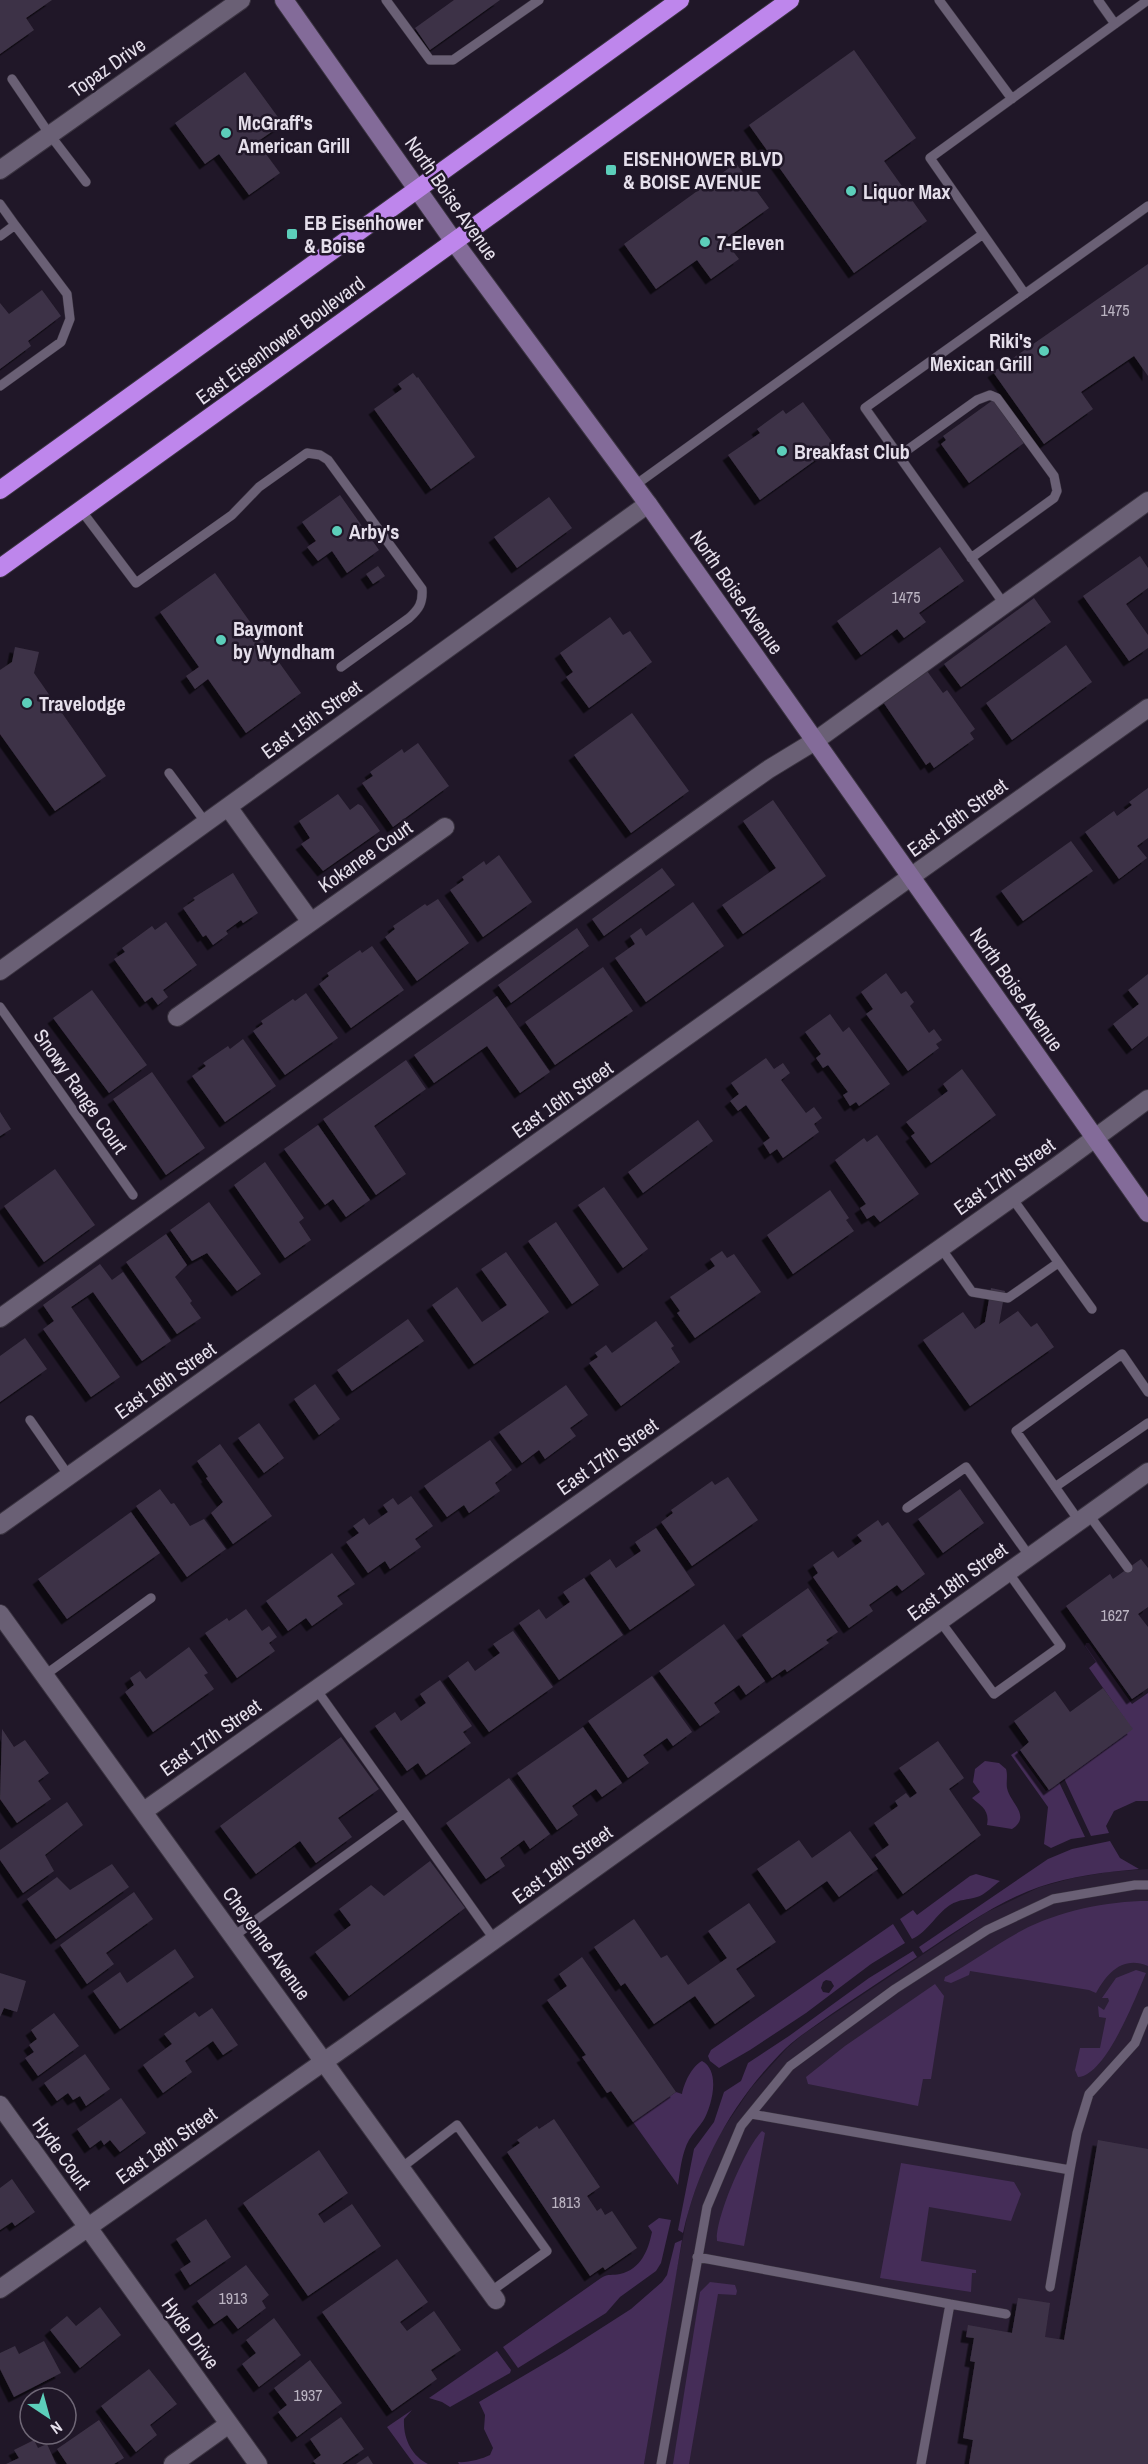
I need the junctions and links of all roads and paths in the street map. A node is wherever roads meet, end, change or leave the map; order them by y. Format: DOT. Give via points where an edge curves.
graph roads {
  1 [pos="241,0"];
  2 [pos="284,0"];
  3 [pos="386,0"];
  4 [pos="538,0"];
  5 [pos="680,0"];
  6 [pos="790,0"];
  7 [pos="939,0"];
  8 [pos="1098,0"];
  9 [pos="1148,0"];
  10 [pos="1115,24"];
  11 [pos="12,79"];
  12 [pos="1012,99"];
  13 [pos="50,135"];
  14 [pos="0,170"];
  15 [pos="86,182"];
  16 [pos="419,189"];
  17 [pos="0,204"];
  18 [pos="1148,206"];
  19 [pos="15,225"];
  20 [pos="983,234"];
  21 [pos="0,236"];
  22 [pos="455,243"];
  23 [pos="1025,294"];
  24 [pos="0,386"];
  25 [pos="899,456"];
  26 [pos="634,486"];
  27 [pos="0,490"];
  28 [pos="1148,501"];
  29 [pos="648,504"];
  30 [pos="81,510"];
  31 [pos="971,558"];
  32 [pos="0,568"];
  33 [pos="1004,604"];
  34 [pos="341,667"];
  35 [pos="1148,708"];
  36 [pos="815,741"];
  37 [pos="170,773"];
  38 [pos="228,807"];
  39 [pos="206,823"];
  40 [pos="445,827"];
  41 [pos="912,878"];
  42 [pos="311,922"];
  43 [pos="1,967"];
  44 [pos="0,1007"];
  45 [pos="177,1017"];
  46 [pos="1148,1099"];
  47 [pos="1096,1139"];
  48 [pos="133,1195"];
  49 [pos="1012,1198"];
  50 [pos="1148,1213"];
  51 [pos="941,1248"];
  52 [pos="1058,1263"];
  53 [pos="1092,1309"];
  54 [pos="0,1318"];
  55 [pos="1148,1392"];
  56 [pos="30,1420"];
  57 [pos="1148,1423"];
  58 [pos="1148,1472"];
  59 [pos="69,1476"];
  60 [pos="1055,1487"];
  61 [pos="907,1508"];
  62 [pos="1084,1518"];
  63 [pos="0,1525"];
  64 [pos="1030,1557"];
  65 [pos="1128,1568"];
  66 [pos="1008,1572"];
  67 [pos="151,1598"];
  68 [pos="0,1614"];
  69 [pos="940,1621"];
  70 [pos="45,1675"];
  71 [pos="316,1689"];
  72 [pos="144,1811"];
  73 [pos="404,1813"];
  74 [pos="1148,1885"];
  75 [pos="234,1936"];
  76 [pos="494,1939"];
  77 [pos="1148,2011"];
  78 [pos="324,2061"];
  79 [pos="0,2105"];
  80 [pos="751,2114"];
  81 [pos="401,2168"];
  82 [pos="1070,2170"];
  83 [pos="88,2227"];
  84 [pos="697,2256"];
  85 [pos="1050,2287"];
  86 [pos="0,2289"];
  87 [pos="493,2296"];
  88 [pos="950,2304"];
  89 [pos="1006,2314"];
  90 [pos="229,2424"];
  91 [pos="173,2464"];
  92 [pos="258,2464"];
  93 [pos="661,2464"];
  94 [pos="921,2464"];
  1 -- 13 [label="street, Topaz Drive"];
  2 -- 16 [label="street, North Boise Avenue"];
  3 -- 4 [label="lane" via="430,60 453,60"];
  5 -- 16 [label="highway, East Eisenhower Boulevard"];
  6 -- 22 [label="highway, East Eisenhower Boulevard"];
  7 -- 12 [label="lane"];
  8 -- 10 [label="lane"];
  9 -- 10 [label="lane"];
  10 -- 12 [label="lane"];
  11 -- 13 [label="lane"];
  12 -- 20 [label="lane" via="930,158"];
  13 -- 14 [label="street, Topaz Drive"];
  13 -- 15 [label="lane"];
  16 -- 22 [label="street, North Boise Avenue"];
  16 -- 27 [label="highway, East Eisenhower Boulevard"];
  17 -- 19 [label="lane"];
  18 -- 23 [label="lane"];
  19 -- 21 [label="lane"];
  19 -- 24 [label="lane" via="67,294 70,320 61,342"];
  20 -- 23 [label="lane"];
  20 -- 26 [label="lane"];
  22 -- 26 [label="street, North Boise Avenue"];
  22 -- 30 [label="highway, East Eisenhower Boulevard"];
  23 -- 25 [label="lane" via="864,408"];
  25 -- 31 [label="lane"];
  25 -- 31 [label="lane" via="976,400 990,395 997,398 1053,476 1057,484 1054,498"];
  26 -- 29 [label="street, North Boise Avenue"];
  28 -- 33 [label="street"];
  29 -- 36 [label="street, North Boise Avenue"];
  29 -- 38 [label="street, East 15th Street"];
  30 -- 32 [label="highway, East Eisenhower Boulevard"];
  30 -- 34 [label="lane" via="135,583 232,515 259,487 307,453 320,455 328,460 422,589 423,600 418,610"];
  31 -- 33 [label="lane"];
  33 -- 36 [label="street"];
  35 -- 41 [label="street, East 16th Street"];
  36 -- 41 [label="street, North Boise Avenue"];
  36 -- 54 [label="street" via="729,797"];
  37 -- 39 [label="lane"];
  38 -- 39 [label="street, East 15th Street"];
  38 -- 42 [label="street, Kokanee Court"];
  39 -- 43 [label="street, East 15th Street"];
  40 -- 42 [label="street, Kokanee Court"];
  41 -- 47 [label="street, North Boise Avenue"];
  41 -- 59 [label="street, East 16th Street"];
  42 -- 45 [label="street, Kokanee Court"];
  44 -- 48 [label="lane, Snowy Range Court"];
  46 -- 47 [label="street, East 17th Street"];
  47 -- 49 [label="street, East 17th Street"];
  47 -- 50 [label="street, North Boise Avenue"];
  49 -- 51 [label="street, East 17th Street"];
  49 -- 52 [label="lane"];
  51 -- 52 [label="lane" via="972,1292 1008,1298"];
  51 -- 71 [label="street, East 17th Street"];
  52 -- 53 [label="lane"];
  55 -- 60 [label="lane" via="1122,1354 1016,1431"];
  56 -- 59 [label="lane"];
  57 -- 60 [label="lane"];
  58 -- 62 [label="street, East 18th Street"];
  59 -- 63 [label="street, East 16th Street"];
  60 -- 62 [label="lane"];
  61 -- 64 [label="lane" via="966,1467"];
  62 -- 64 [label="street, East 18th Street"];
  62 -- 65 [label="lane"];
  64 -- 66 [label="street, East 18th Street"];
  66 -- 69 [label="street, East 18th Street"];
  66 -- 69 [label="lane" via="1061,1646 994,1694"];
  67 -- 70 [label="lane"];
  68 -- 70 [label="street, Cheyenne Avenue"];
  69 -- 76 [label="street, East 18th Street"];
  70 -- 72 [label="street, Cheyenne Avenue"];
  71 -- 72 [label="street, East 17th Street"];
  71 -- 73 [label="lane"];
  72 -- 75 [label="street, Cheyenne Avenue"];
  73 -- 75 [label="lane"];
  73 -- 76 [label="lane"];
  74 -- 80 [label="lane" via="1053,1899 987,1930 895,1989 790,2066"];
  75 -- 78 [label="street, Cheyenne Avenue"];
  76 -- 78 [label="street, East 18th Street"];
  77 -- 82 [label="lane" via="1135,2043 1089,2094"];
  78 -- 81 [label="street, Cheyenne Avenue"];
  78 -- 83 [label="street, East 18th Street"];
  79 -- 83 [label="street, Hyde Court"];
  80 -- 82 [label="lane"];
  80 -- 84 [label="lane" via="741,2126 707,2207"];
  81 -- 87 [label="street, Cheyenne Avenue"];
  81 -- 87 [label="lane" via="457,2125 547,2251"];
  82 -- 85 [label="lane"];
  83 -- 86 [label="street, East 18th Street"];
  83 -- 90 [label="street, Hyde Drive"];
  84 -- 88 [label="lane"];
  84 -- 93 [label="lane"];
  88 -- 89 [label="lane"];
  88 -- 94 [label="lane"];
  90 -- 91 [label="street"];
  90 -- 92 [label="street, Hyde Drive"];
}
